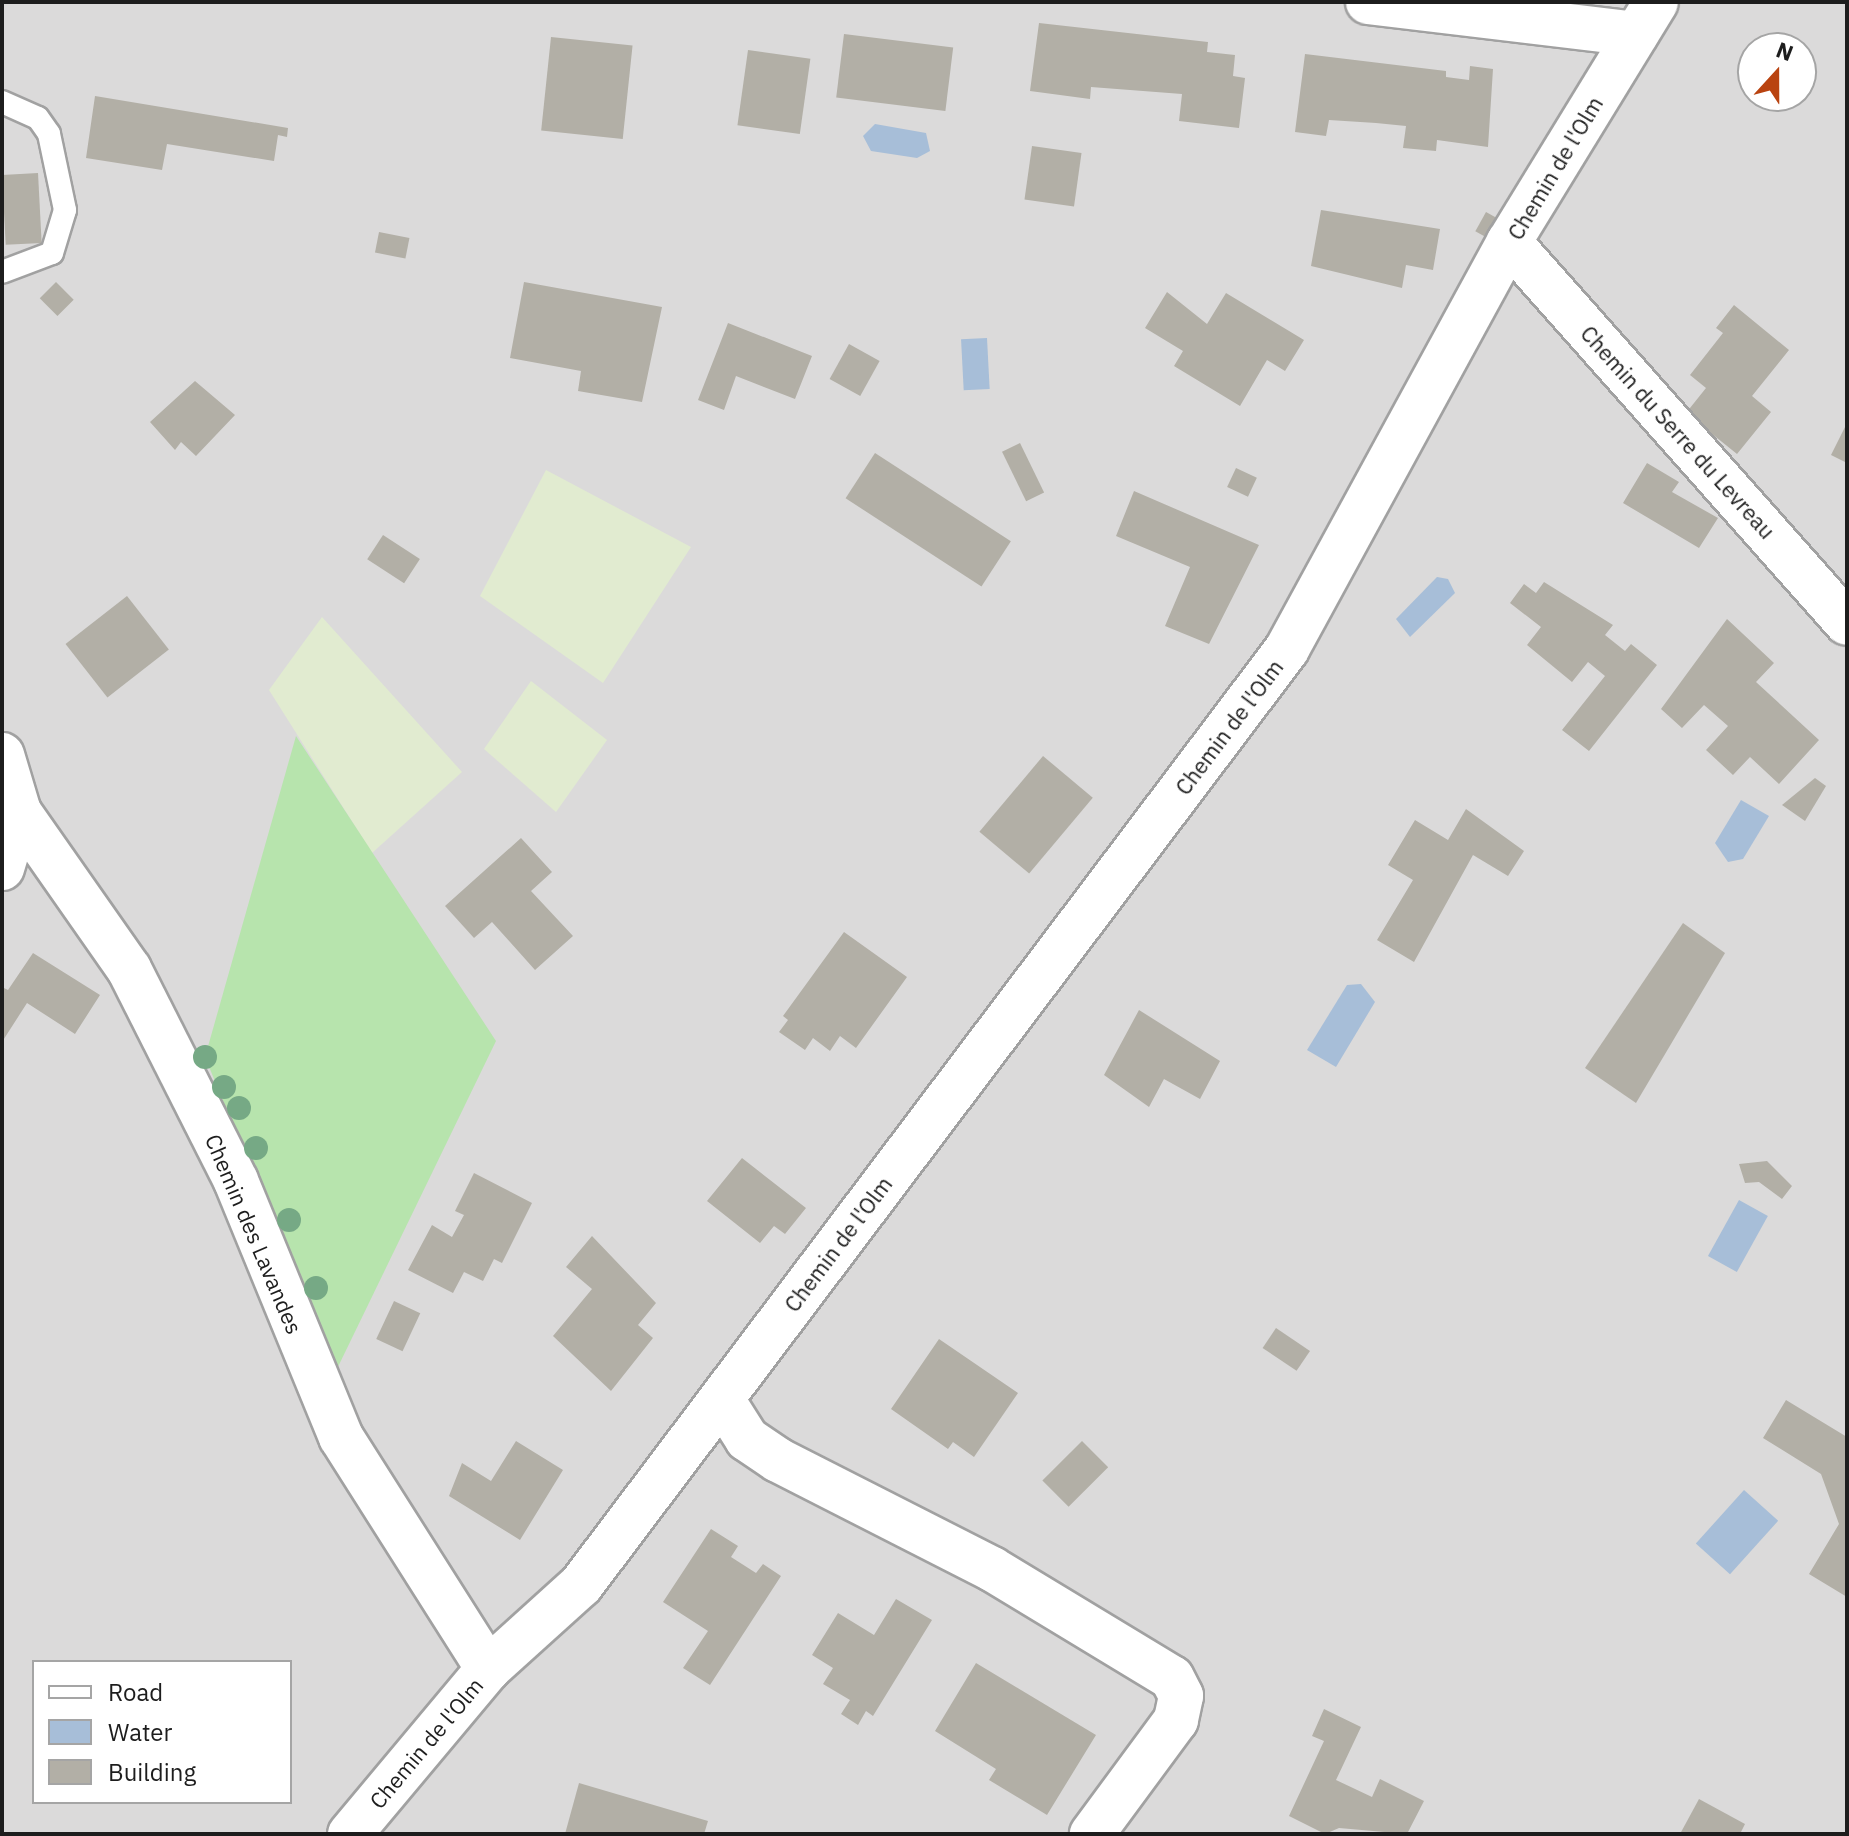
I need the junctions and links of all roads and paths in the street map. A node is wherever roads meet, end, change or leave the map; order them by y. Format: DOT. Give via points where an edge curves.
graph roads {
  1 [pos="1368,2"];
  2 [pos="1646,18"];
  3 [pos="2,102"];
  4 [pos="1509,242"];
  5 [pos="2,272"];
  6 [pos="1847,623"];
  7 [pos="2,755"];
  8 [pos="19,812"];
  9 [pos="2,868"];
  10 [pos="723,1401"];
  11 [pos="488,1669"];
  12 [pos="350,1834"];
  13 [pos="1092,1834"];
  1 -- 2 [label="street"];
  2 -- 4 [label="street, Chemin de l'Olm"];
  3 -- 5 [label="lane" via="38,118 49,134 65,210 52,253"];
  4 -- 6 [label="street, Chemin du Serre du Levreau"];
  4 -- 10 [label="street, Chemin de l'Olm" via="1287,649"];
  7 -- 8 [label="street, Chemin des Lavandes"];
  8 -- 9 [label="street"];
  8 -- 11 [label="street, Chemin des Lavandes" via="129,969 236,1181 341,1437"];
  10 -- 11 [label="street, Chemin de l'Olm" via="553,1617"];
  10 -- 13 [label="street" via="747,1439 778,1460 992,1569 1172,1678 1181,1696 1176,1720"];
  11 -- 12 [label="street, Chemin de l'Olm"];
}
